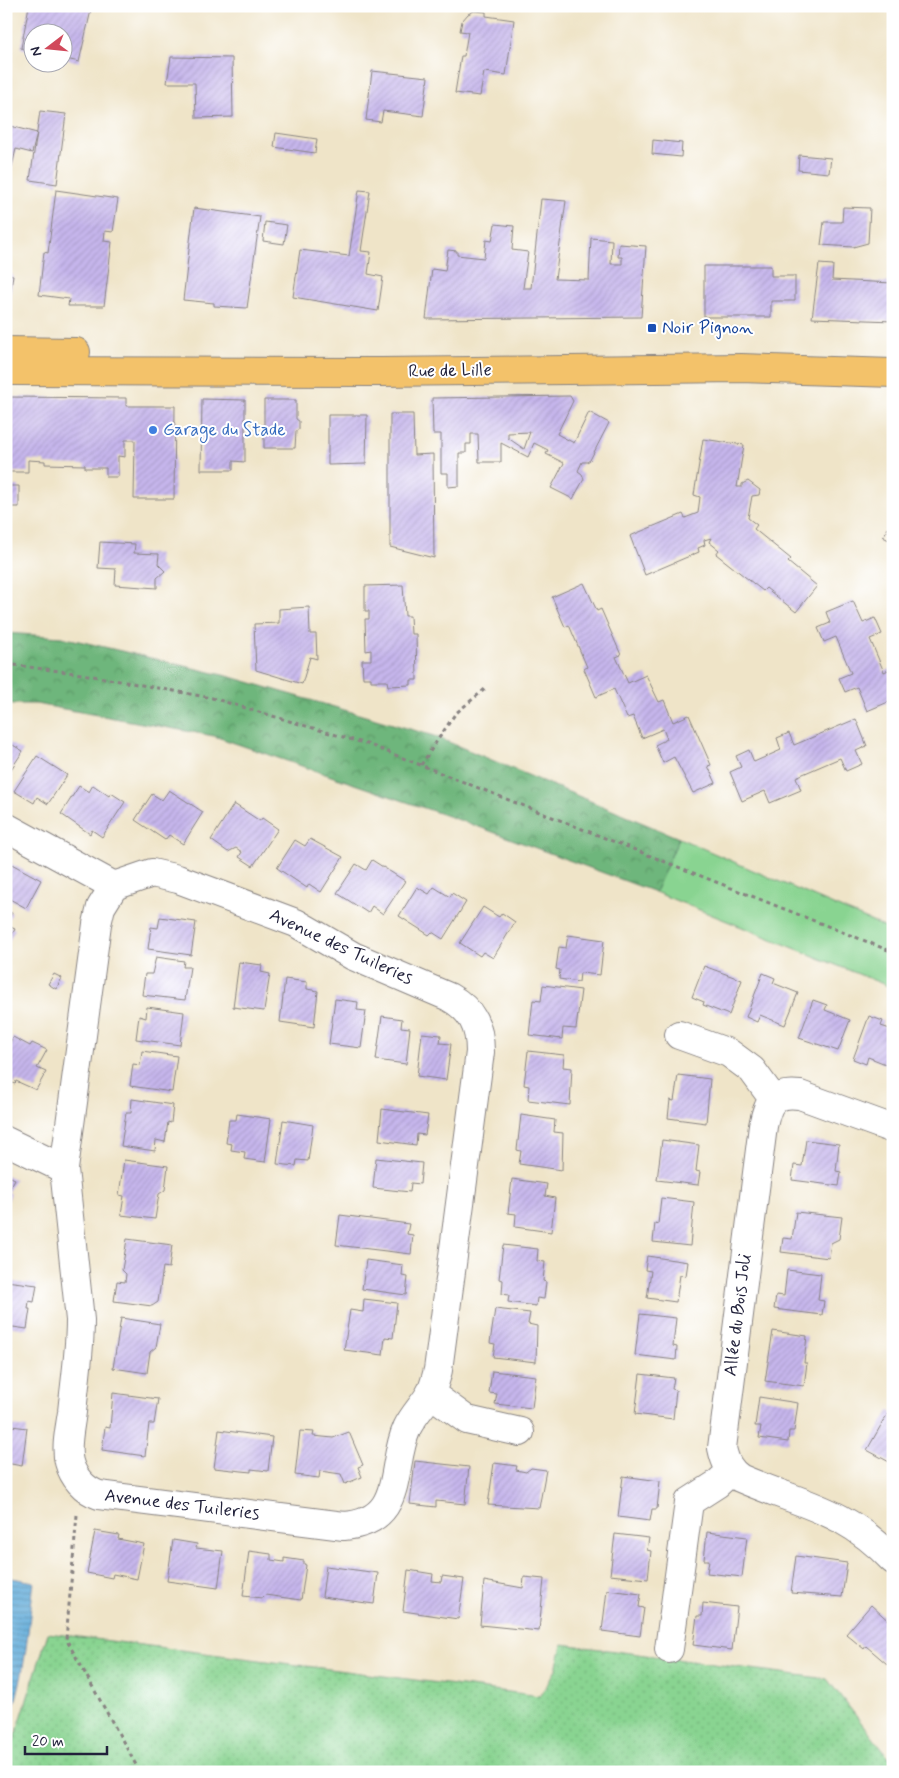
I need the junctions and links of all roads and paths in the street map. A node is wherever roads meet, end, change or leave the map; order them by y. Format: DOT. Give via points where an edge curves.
graph roads {
  1 [pos="6,351"];
  2 [pos="893,355"];
  3 [pos="6,371"];
  4 [pos="893,373"];
  5 [pos="6,664"];
  6 [pos="485,688"];
  7 [pos="421,765"];
  8 [pos="6,828"];
  9 [pos="114,886"];
  10 [pos="893,952"];
  11 [pos="680,1035"];
  12 [pos="774,1100"];
  13 [pos="893,1129"];
  14 [pos="6,1140"];
  15 [pos="64,1169"];
  16 [pos="430,1394"];
  17 [pos="520,1432"];
  18 [pos="731,1471"];
  19 [pos="80,1482"];
  20 [pos="893,1560"];
  21 [pos="669,1649"];
  22 [pos="140,1772"];
  1 -- 2 [label="main road, Rue de Lille" via="327,354 741,349"];
  3 -- 4 [label="main road, Rue de Lille" via="381,372 741,368"];
  5 -- 7 [label="path" via="82,674 212,698 370,745"];
  6 -- 7 [label="path" via="455,714"];
  7 -- 10 [label="path"];
  8 -- 9 [label="street"];
  9 -- 15 [label="street" via="101,907 97,924"];
  9 -- 16 [label="street, Avenue des Tuileries" via="152,873 178,878 296,923 353,956 449,997 472,1015 478,1028 480,1052 438,1370"];
  11 -- 12 [label="street" via="729,1053 752,1070"];
  12 -- 13 [label="street" via="789,1094 800,1095"];
  12 -- 18 [label="street, Allée du Bois Joli" via="769,1104 762,1126 724,1429 722,1448"];
  14 -- 15 [label="street"];
  15 -- 19 [label="street" via="80,1320 68,1450 72,1470"];
  16 -- 17 [label="street" via="467,1420"];
  16 -- 19 [label="street, Avenue des Tuileries" via="406,1430 390,1498 375,1515 354,1525 99,1495"];
  18 -- 20 [label="street" via="756,1485 836,1514 858,1528"];
  18 -- 21 [label="street" via="688,1502"];
  19 -- 22 [label="path" via="66,1639"];
}
